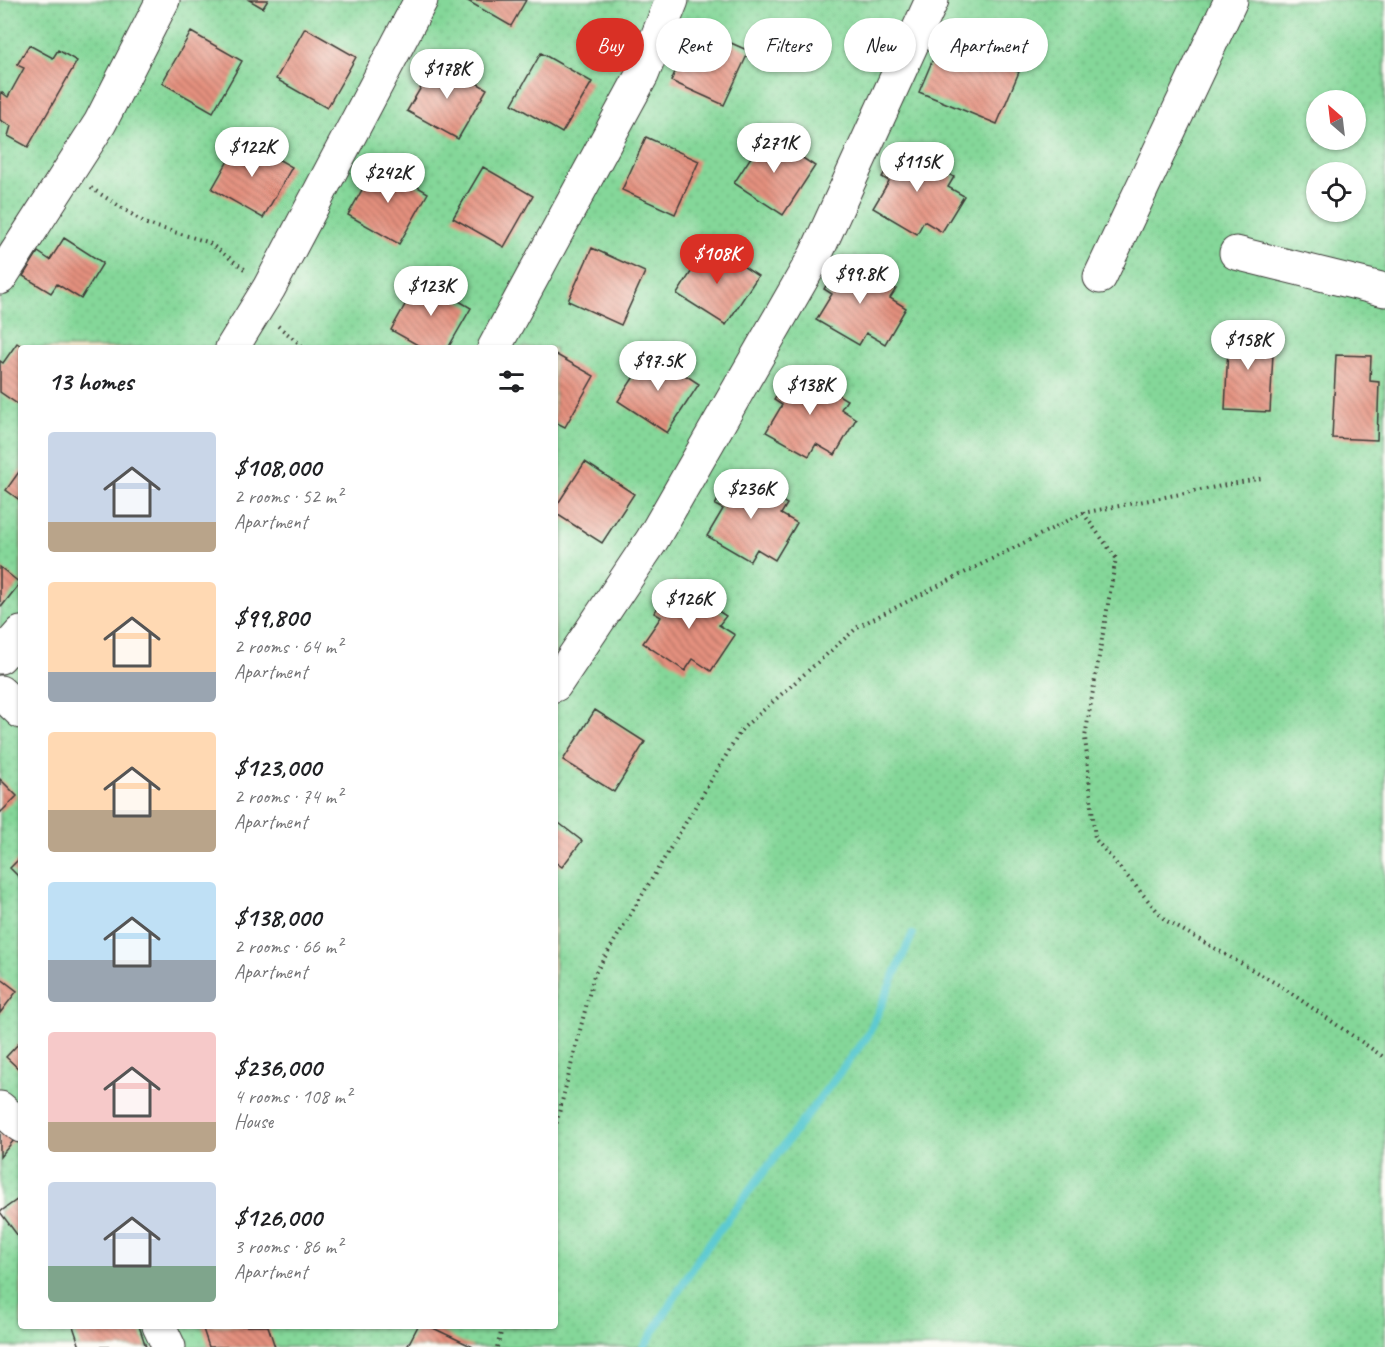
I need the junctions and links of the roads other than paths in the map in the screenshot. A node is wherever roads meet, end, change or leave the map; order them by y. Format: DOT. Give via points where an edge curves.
graph roads {
  1 [pos="163,0"];
  2 [pos="421,0"];
  3 [pos="672,0"];
  4 [pos="932,0"];
  5 [pos="1231,0"];
  6 [pos="1236,253"];
  7 [pos="1100,276"];
  8 [pos="0,278"];
  9 [pos="1385,290"];
  10 [pos="234,345"];
  11 [pos="496,345"];
  12 [pos="18,636"];
  13 [pos="0,657"];
  14 [pos="558,681"];
  15 [pos="0,692"];
  16 [pos="18,709"];
  17 [pos="0,1108"];
  18 [pos="18,1123"];
  19 [pos="160,1329"];
  20 [pos="169,1347"];
  1 -- 8 [label="street" via="100,123"];
  2 -- 10 [label="street" via="269,288"];
  3 -- 11 [label="street" via="642,75"];
  4 -- 14 [label="street" via="815,256 652,540"];
  5 -- 7 [label="street"];
  6 -- 9 [label="street"];
  12 -- 13 [label="street"];
  15 -- 16 [label="street"];
  17 -- 18 [label="street"];
  19 -- 20 [label="street"];
}
